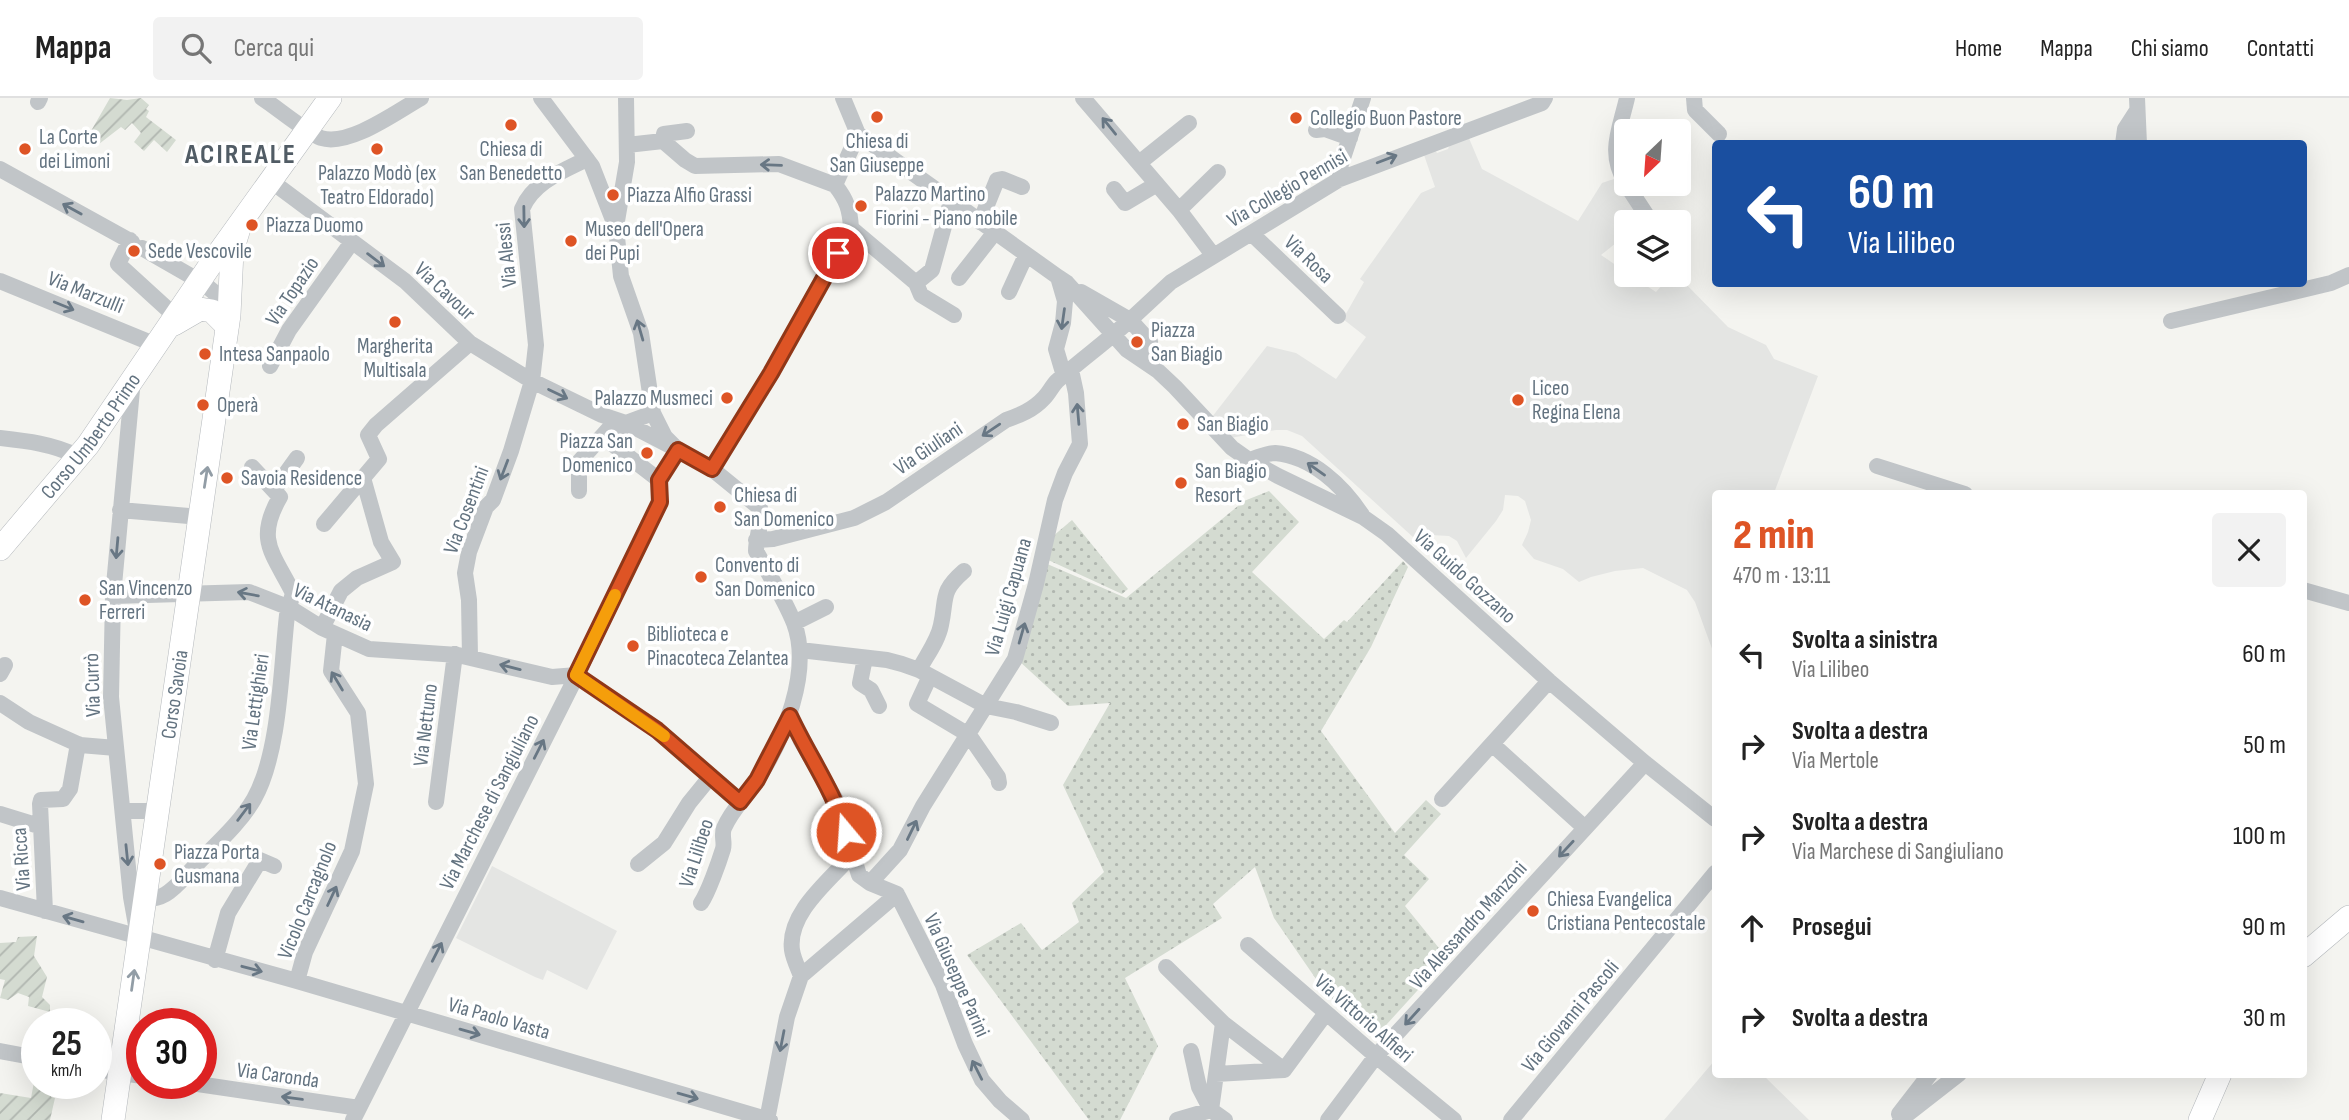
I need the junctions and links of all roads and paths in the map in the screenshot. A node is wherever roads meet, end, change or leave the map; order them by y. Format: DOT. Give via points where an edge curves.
graph roads {
  1 [pos="262,98"];
  2 [pos="330,98"];
  3 [pos="626,98"];
  4 [pos="843,98"];
  5 [pos="1083,98"];
  6 [pos="1363,98"];
  7 [pos="1545,98"];
  8 [pos="1627,98"];
  9 [pos="1694,98"];
  10 [pos="540,99"];
  11 [pos="409,100"];
  12 [pos="2137,105"];
  13 [pos="1622,119"];
  14 [pos="1189,123"];
  15 [pos="308,129"];
  16 [pos="1316,130"];
  17 [pos="687,131"];
  18 [pos="858,134"];
  19 [pos="1718,134"];
  20 [pos="1350,138"];
  21 [pos="2124,140"];
  22 [pos="2139,140"];
  23 [pos="663,141"];
  24 [pos="627,145"];
  25 [pos="590,163"];
  26 [pos="1139,163"];
  27 [pos="0,169"];
  28 [pos="1218,172"];
  29 [pos="1340,179"];
  30 [pos="271,181"];
  31 [pos="1157,184"];
  32 [pos="835,185"];
  33 [pos="1022,187"];
  34 [pos="1114,188"];
  35 [pos="951,201"];
  36 [pos="1179,210"];
  37 [pos="980,222"];
  38 [pos="240,225"];
  39 [pos="616,227"];
  40 [pos="851,228"];
  41 [pos="995,232"];
  42 [pos="1251,233"];
  43 [pos="352,242"];
  44 [pos="134,243"];
  45 [pos="1027,255"];
  46 [pos="1213,255"];
  47 [pos="2349,275"];
  48 [pos="959,278"];
  49 [pos="199,280"];
  50 [pos="1063,280"];
  51 [pos="0,281"];
  52 [pos="916,283"];
  53 [pos="1009,292"];
  54 [pos="1136,314"];
  55 [pos="954,316"];
  56 [pos="1338,316"];
  57 [pos="228,320"];
  58 [pos="2171,321"];
  59 [pos="168,327"];
  60 [pos="1113,335"];
  61 [pos="1150,342"];
  62 [pos="470,344"];
  63 [pos="1133,354"];
  64 [pos="270,366"];
  65 [pos="1068,373"];
  66 [pos="133,378"];
  67 [pos="532,381"];
  68 [pos="1175,387"];
  69 [pos="653,405"];
  70 [pos="615,419"];
  71 [pos="0,438"];
  72 [pos="678,450"];
  73 [pos="77,456"];
  74 [pos="297,458"];
  75 [pos="1249,460"];
  76 [pos="1877,466"];
  77 [pos="252,467"];
  78 [pos="712,469"];
  79 [pos="363,478"];
  80 [pos="659,480"];
  81 [pos="274,490"];
  82 [pos="1952,490"];
  83 [pos="579,491"];
  84 [pos="120,510"];
  85 [pos="200,517"];
  86 [pos="1363,517"];
  87 [pos="324,524"];
  88 [pos="756,540"];
  89 [pos="0,549"];
  90 [pos="964,571"];
  91 [pos="2307,591"];
  92 [pos="189,593"];
  93 [pos="113,596"];
  94 [pos="2349,603"];
  95 [pos="826,607"];
  96 [pos="290,608"];
  97 [pos="794,623"];
  98 [pos="329,631"];
  99 [pos="800,650"];
  100 [pos="463,656"];
  101 [pos="865,658"];
  102 [pos="924,673"];
  103 [pos="576,675"];
  104 [pos="1549,681"];
  105 [pos="0,703"];
  106 [pos="879,706"];
  107 [pos="986,706"];
  108 [pos="790,716"];
  109 [pos="1051,723"];
  110 [pos="969,735"];
  111 [pos="78,744"];
  112 [pos="1492,744"];
  113 [pos="116,748"];
  114 [pos="1645,763"];
  115 [pos="711,776"];
  116 [pos="999,783"];
  117 [pos="1442,799"];
  118 [pos="436,802"];
  119 [pos="740,802"];
  120 [pos="123,811"];
  121 [pos="158,811"];
  122 [pos="0,814"];
  123 [pos="1712,817"];
  124 [pos="40,826"];
  125 [pos="1586,828"];
  126 [pos="852,855"];
  127 [pos="638,864"];
  128 [pos="274,866"];
  129 [pos="1712,877"];
  130 [pos="870,883"];
  131 [pos="897,894"];
  132 [pos="0,898"];
  133 [pos="138,899"];
  134 [pos="701,903"];
  135 [pos="45,911"];
  136 [pos="2349,917"];
  137 [pos="139,937"];
  138 [pos="2313,942"];
  139 [pos="1248,945"];
  140 [pos="215,960"];
  141 [pos="1166,967"];
  142 [pos="801,976"];
  143 [pos="297,981"];
  144 [pos="135,1008"];
  145 [pos="407,1013"];
  146 [pos="1326,1013"];
  147 [pos="1223,1023"];
  148 [pos="0,1051"];
  149 [pos="1191,1051"];
  150 [pos="21,1055"];
  151 [pos="1376,1056"];
  152 [pos="1284,1070"];
  153 [pos="1216,1074"];
  154 [pos="1927,1078"];
  155 [pos="1954,1078"];
  156 [pos="2218,1078"];
  157 [pos="126,1087"];
  158 [pos="217,1088"];
  159 [pos="1211,1110"];
  160 [pos="356,1114"];
  161 [pos="1333,1118"];
  162 [pos="113,1120"];
  163 [pos="768,1120"];
  164 [pos="1023,1120"];
  165 [pos="1177,1120"];
  166 [pos="1225,1120"];
  167 [pos="1454,1120"];
  168 [pos="1511,1120"];
  169 [pos="1894,1120"];
  170 [pos="1900,1120"];
  171 [pos="2200,1120"];
  1 -- 15 [label="street"];
  2 -- 15 [label="street, Corso Umberto Primo"];
  3 -- 24 [label="street"];
  4 -- 18 [label="street"];
  26 -- 5 [label="street, one-way"];
  6 -- 20 [label="street"];
  29 -- 7 [label="street, Via Collegio Pennisi, one-way" via="1542,103"];
  8 -- 13 [label="street"];
  9 -- 19 [label="street" via="1695,110"];
  10 -- 25 [label="street"];
  11 -- 15 [label="street" via="355,135 321,138"];
  12 -- 21 [label="street"];
  12 -- 22 [label="street"];
  14 -- 26 [label="street"];
  15 -- 30 [label="street, Corso Umberto Primo"];
  16 -- 20 [label="street"];
  17 -- 23 [label="street" via="664,134"];
  18 -- 32 [label="street"];
  18 -- 35 [label="street"];
  20 -- 29 [label="street"];
  23 -- 24 [label="street"];
  32 -- 23 [label="street, one-way" via="779,164 695,166"];
  24 -- 39 [label="street"];
  25 -- 39 [label="street"];
  25 -- 67 [label="street, Via Alessi, one-way" via="548,178 522,209 536,345"];
  26 -- 31 [label="street"];
  44 -- 27 [label="street, one-way"];
  28 -- 36 [label="street"];
  29 -- 42 [label="street, Via Collegio Pennisi"];
  30 -- 38 [label="street, Corso Umberto Primo"];
  30 -- 43 [label="street, Via Cavour"];
  31 -- 34 [label="street" via="1125,203"];
  31 -- 36 [label="street"];
  32 -- 40 [label="street" via="846,198"];
  33 -- 37 [label="street" via="997,180"];
  35 -- 37 [label="street"];
  35 -- 52 [label="street" via="932,270"];
  36 -- 46 [label="street"];
  37 -- 41 [label="street"];
  38 -- 49 [label="street, Corso Umberto Primo"];
  38 -- 57 [label="street, Corso Savoia" via="232,251"];
  69 -- 39 [label="street, one-way" via="641,333 621,276"];
  40 -- 52 [label="street"];
  40 -- 78 [label="street"];
  41 -- 45 [label="street"];
  41 -- 48 [label="street"];
  42 -- 46 [label="street, Via Collegio Pennisi"];
  42 -- 56 [label="street, Via Rosa"];
  43 -- 62 [label="street, Via Cavour, one-way" via="405,281"];
  43 -- 64 [label="street, Via Topazio" via="295,321"];
  44 -- 49 [label="street"];
  44 -- 59 [label="street" via="118,264"];
  45 -- 50 [label="street"];
  45 -- 53 [label="street"];
  46 -- 54 [label="street, Via Collegio Pennisi" via="1171,282"];
  47 -- 58 [label="street"];
  49 -- 57 [label="street" via="215,293"];
  49 -- 59 [label="street, Corso Umberto Primo"];
  50 -- 54 [label="street"];
  50 -- 60 [label="street"];
  50 -- 65 [label="street, Via Luigi Capuana, one-way" via="1063,323 1056,349"];
  51 -- 59 [label="street, Via Marzulli, one-way"];
  52 -- 55 [label="street" via="921,295"];
  54 -- 60 [label="street, Via Collegio Pennisi"];
  54 -- 61 [label="street"];
  57 -- 59 [label="street" via="200,309"];
  85 -- 57 [label="street, Corso Savoia, one-way"];
  59 -- 66 [label="street, Corso Umberto Primo"];
  60 -- 63 [label="street"];
  60 -- 65 [label="street, Via Giuliani"];
  61 -- 63 [label="street" via="1144,352"];
  61 -- 68 [label="street"];
  62 -- 67 [label="street, Via Cavour"];
  62 -- 79 [label="street" via="368,436 379,459"];
  63 -- 68 [label="street"];
  65 -- 88 [label="street, Via Giuliani, one-way" via="1036,405 1006,420 886,502 854,518"];
  107 -- 65 [label="street, Via Luigi Capuana, one-way" via="1015,659 1055,500 1080,443 1076,393"];
  66 -- 73 [label="street, Corso Umberto Primo"];
  66 -- 84 [label="street, Via Currò"];
  67 -- 70 [label="street, Via Cavour, one-way"];
  67 -- 100 [label="street, Via Cosentini, one-way" via="511,452 467,562 469,600"];
  68 -- 75 [label="street, Via Guido Gozzano"];
  69 -- 70 [label="street"];
  69 -- 72 [label="street" via="665,437"];
  70 -- 72 [label="street, Via Cavour"];
  70 -- 80 [label="street" via="611,443"];
  70 -- 83 [label="street" via="577,464"];
  71 -- 73 [label="street" via="36,442"];
  72 -- 78 [label="street, Via Cavour"];
  72 -- 80 [label="street"];
  73 -- 89 [label="street, Corso Umberto Primo"];
  74 -- 81 [label="street"];
  75 -- 86 [label="street, Via Guido Gozzano"];
  86 -- 75 [label="street, one-way" via="1347,493 1297,457 1272,453"];
  76 -- 82 [label="street"];
  77 -- 81 [label="street"];
  78 -- 88 [label="street, Via Lilibeo" via="760,508"];
  79 -- 87 [label="street"];
  79 -- 98 [label="street" via="381,542 393,562 357,578 341,591"];
  80 -- 103 [label="street, Via Marchese di Sangiuliano" via="660,502"];
  81 -- 96 [label="street, Via Lettighieri" via="281,498 268,523 268,541 293,593"];
  84 -- 85 [label="street"];
  84 -- 93 [label="street, Via Currò, one-way"];
  85 -- 92 [label="street, Corso Savoia"];
  86 -- 104 [label="street, Via Guido Gozzano" via="1409,552"];
  88 -- 97 [label="street, Via Lilibeo" via="756,551"];
  90 -- 102 [label="street" via="949,584"];
  91 -- 94 [label="street"];
  92 -- 93 [label="street, Via Atanasia"];
  96 -- 92 [label="street, Via Atanasia, one-way" via="249,592"];
  92 -- 121 [label="street, Corso Savoia"];
  93 -- 113 [label="street, Via Currò" via="111,696"];
  95 -- 97 [label="street"];
  96 -- 98 [label="street, Via Atanasia"];
  133 -- 96 [label="street, Via Lettighieri, one-way" via="166,896 241,817 262,782 271,752"];
  97 -- 99 [label="street, Via Lilibeo"];
  98 -- 100 [label="street, Via Atanasia" via="369,649"];
  143 -- 98 [label="street, Vicolo Carcagnolo, one-way" via="305,952 352,851 366,784 358,713 331,671"];
  99 -- 101 [label="street"];
  99 -- 108 [label="street, Via Lilibeo"];
  103 -- 100 [label="street, Via Atanasia, one-way" via="552,677"];
  100 -- 118 [label="street, Via Nettuno"];
  101 -- 102 [label="street"];
  101 -- 106 [label="street" via="860,683 871,690"];
  102 -- 107 [label="street"];
  102 -- 110 [label="street" via="917,704"];
  103 -- 115 [label="street" via="657,730"];
  145 -- 103 [label="street, Via Marchese di Sangiuliano, one-way"];
  104 -- 112 [label="street"];
  104 -- 114 [label="street, Via Guido Gozzano"];
  105 -- 111 [label="street"];
  107 -- 109 [label="street"];
  107 -- 110 [label="street, Via Luigi Capuana"];
  108 -- 119 [label="street, Via Lilibeo" via="757,780"];
  108 -- 126 [label="street" via="835,800"];
  110 -- 116 [label="street"];
  130 -- 110 [label="street, Via Luigi Capuana, one-way" via="900,850"];
  111 -- 113 [label="street"];
  111 -- 124 [label="street, Via Ricca" via="70,792 63,799 41,800"];
  112 -- 117 [label="street"];
  112 -- 125 [label="street"];
  113 -- 120 [label="street, Via Currò"];
  114 -- 123 [label="street, Via Guido Gozzano"];
  114 -- 125 [label="street, Via Alessandro Manzoni"];
  115 -- 119 [label="street"];
  115 -- 127 [label="street" via="664,843"];
  119 -- 134 [label="street, Via Lilibeo" via="722,831 724,846"];
  120 -- 121 [label="street"];
  120 -- 133 [label="street, Via Currò, one-way"];
  121 -- 133 [label="street, Corso Savoia"];
  122 -- 124 [label="street"];
  124 -- 135 [label="street, Via Ricca"];
  125 -- 151 [label="street, Via Alessandro Manzoni, one-way"];
  126 -- 130 [label="street" via="859,875"];
  126 -- 142 [label="street" via="793,926 792,951"];
  128 -- 140 [label="street" via="260,860 228,913"];
  129 -- 168 [label="street, Via Giovanni Pascoli"];
  130 -- 131 [label="street"];
  131 -- 142 [label="street"];
  164 -- 131 [label="street, Via Giuseppe Parini, one-way" via="982,1080 943,985"];
  132 -- 135 [label="street, Via Paolo Vasta"];
  133 -- 137 [label="street, Corso Savoia"];
  137 -- 135 [label="street, Via Paolo Vasta, one-way"];
  136 -- 138 [label="street"];
  137 -- 140 [label="street, Via Paolo Vasta"];
  144 -- 137 [label="street, Corso Savoia, one-way"];
  139 -- 146 [label="street, Via Vittorio Alfieri"];
  140 -- 143 [label="street, Via Paolo Vasta, one-way"];
  141 -- 147 [label="street"];
  142 -- 163 [label="street, one-way" via="787,1017"];
  143 -- 145 [label="street, Via Paolo Vasta"];
  145 -- 160 [label="street, Via Marchese di Sangiuliano"];
  145 -- 163 [label="street, Via Paolo Vasta, one-way"];
  146 -- 151 [label="street, Via Vittorio Alfieri"];
  146 -- 152 [label="street"];
  147 -- 152 [label="street"];
  147 -- 153 [label="street"];
  148 -- 150 [label="street"];
  149 -- 159 [label="street" via="1199,1087"];
  151 -- 161 [label="street, Via Alessandro Manzoni"];
  151 -- 167 [label="street, Via Vittorio Alfieri"];
  152 -- 153 [label="street"];
  153 -- 159 [label="street"];
  154 -- 169 [label="street"];
  155 -- 170 [label="street"];
  156 -- 171 [label="street"];
  157 -- 162 [label="street, Corso Savoia"];
  160 -- 158 [label="street, Via Caronda, one-way"];
  159 -- 165 [label="street"];
  159 -- 166 [label="street"];
}
